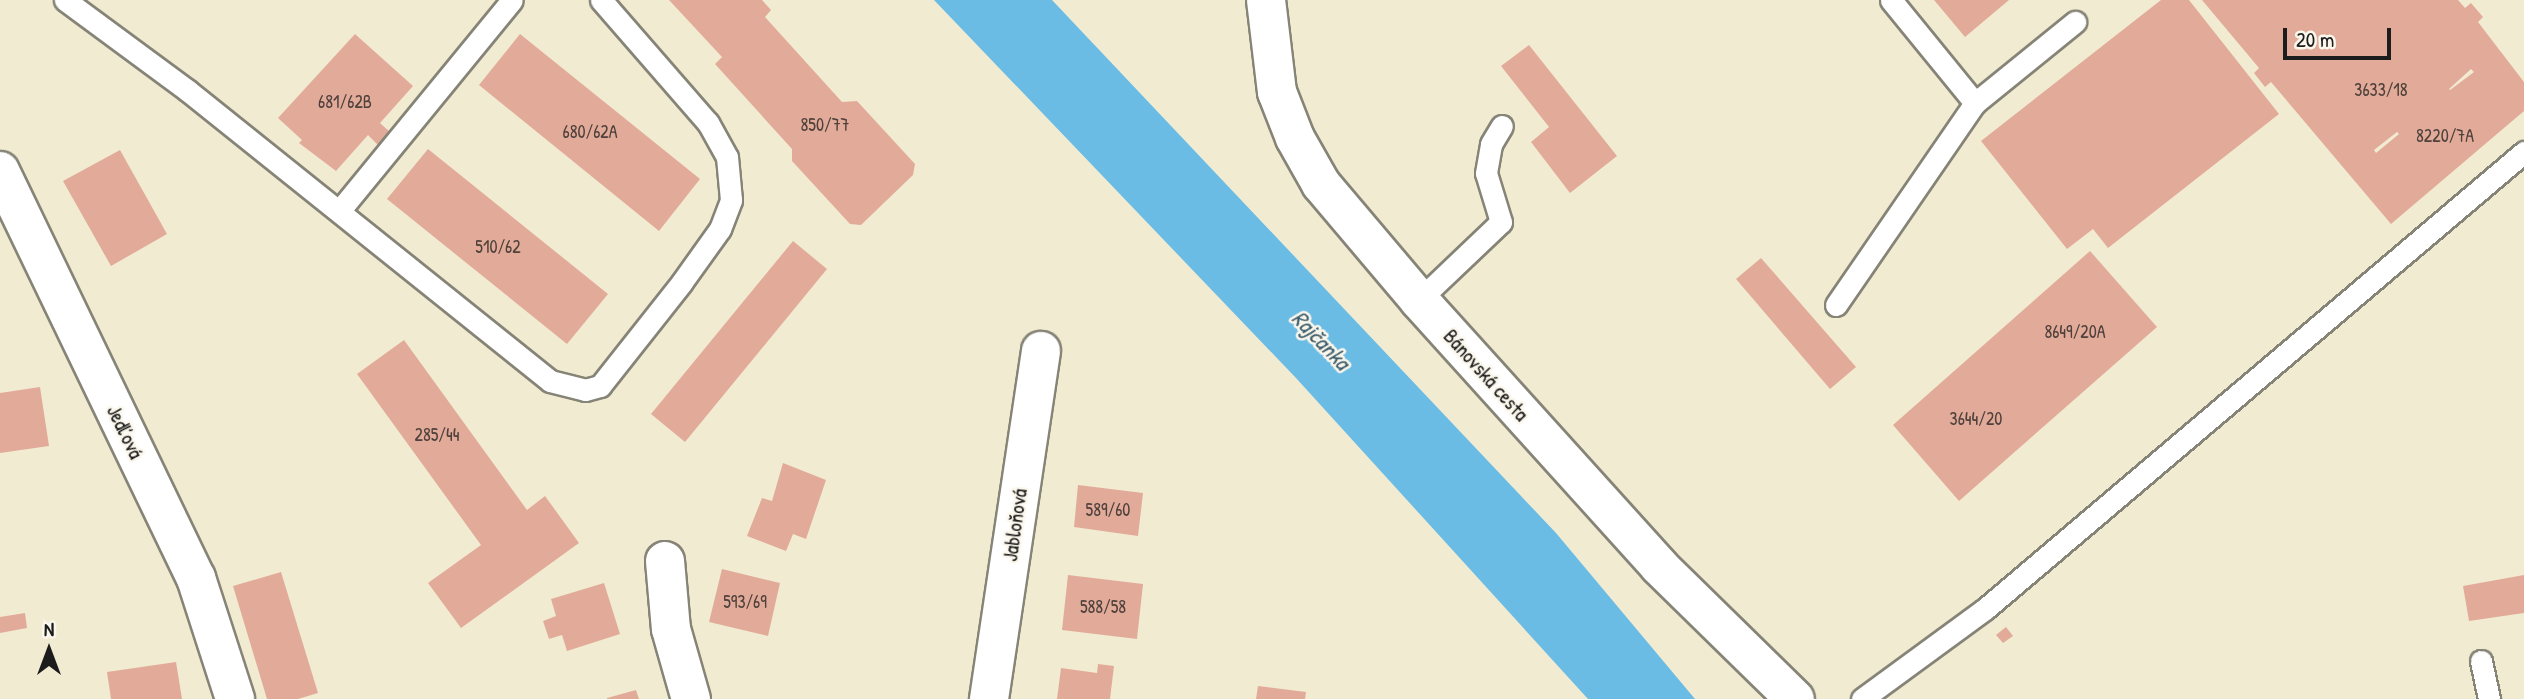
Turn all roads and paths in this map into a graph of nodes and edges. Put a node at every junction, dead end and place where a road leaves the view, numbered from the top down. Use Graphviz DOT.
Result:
graph roads {
  1 [pos="65,0"];
  2 [pos="512,0"];
  3 [pos="601,0"];
  4 [pos="1266,0"];
  5 [pos="1891,0"];
  6 [pos="2075,22"];
  7 [pos="1975,103"];
  8 [pos="1502,126"];
  9 [pos="2524,152"];
  10 [pos="0,171"];
  11 [pos="340,210"];
  12 [pos="1419,300"];
  13 [pos="1836,305"];
  14 [pos="1041,351"];
  15 [pos="665,561"];
  16 [pos="2481,661"];
  17 [pos="235,699"];
  18 [pos="691,699"];
  19 [pos="989,699"];
  20 [pos="1795,699"];
  21 [pos="1862,699"];
  22 [pos="2489,699"];
  1 -- 11 [label="lane"];
  2 -- 11 [label="lane"];
  3 -- 11 [label="lane"];
  4 -- 12 [label="street, Bánovská cesta"];
  5 -- 7 [label="lane"];
  6 -- 7 [label="lane"];
  7 -- 13 [label="lane"];
  8 -- 12 [label="lane"];
  9 -- 21 [label="lane"];
  10 -- 17 [label="street, Jedľová"];
  12 -- 20 [label="street, Bánovská cesta"];
  14 -- 19 [label="street, Jabloňová"];
  15 -- 18 [label="street"];
  16 -- 22 [label="lane"];
}
